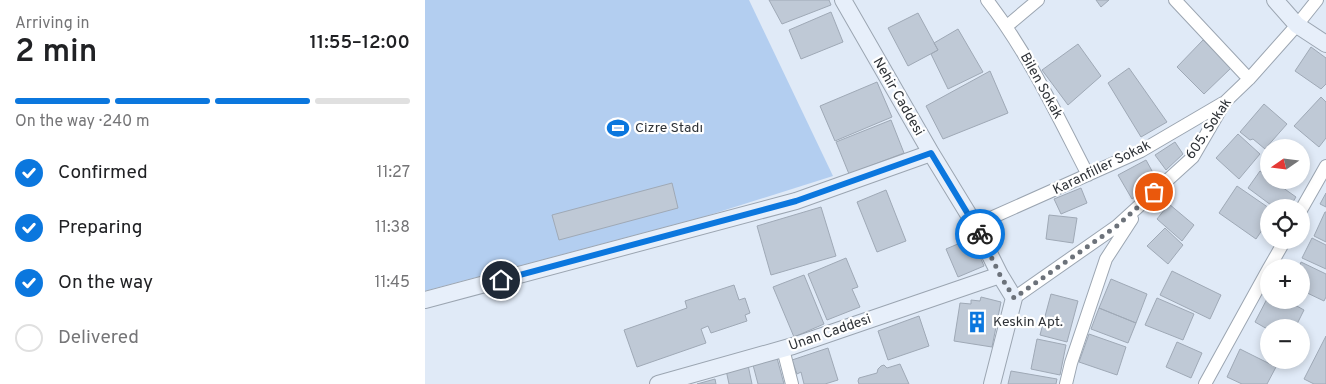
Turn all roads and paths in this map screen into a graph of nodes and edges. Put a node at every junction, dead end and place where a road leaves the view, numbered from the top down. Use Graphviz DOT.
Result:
graph roads {
  1 [pos="843,0"];
  2 [pos="987,0"];
  3 [pos="1038,0"];
  4 [pos="1175,0"];
  5 [pos="1275,0"];
  6 [pos="1317,0"];
  7 [pos="1297,25"];
  8 [pos="1007,26"];
  9 [pos="1326,44"];
  10 [pos="1249,79"];
  11 [pos="1225,102"];
  12 [pos="931,153"];
  13 [pos="1326,166"];
  14 [pos="1089,175"];
  15 [pos="1307,199"];
  16 [pos="1141,204"];
  17 [pos="975,225"];
  18 [pos="1000,275"];
  19 [pos="1260,284"];
  20 [pos="1014,298"];
  21 [pos="425,300"];
  22 [pos="783,349"];
  23 [pos="658,384"];
  24 [pos="792,384"];
  25 [pos="992,384"];
  26 [pos="1066,384"];
  27 [pos="1205,384"];
  1 -- 12 [label="street, Nehir Caddesi"];
  2 -- 8 [label="street, Bilen Sokak"];
  3 -- 8 [label="street"];
  4 -- 10 [label="street"];
  5 -- 7 [label="street"];
  6 -- 7 [label="street, 605. Sokak"];
  7 -- 9 [label="street"];
  7 -- 10 [label="street, 605. Sokak"];
  8 -- 14 [label="street, Bilen Sokak"];
  10 -- 11 [label="street, 605. Sokak"];
  11 -- 14 [label="street, Karanfiller Sokak"];
  11 -- 16 [label="street, 605. Sokak"];
  12 -- 17 [label="street, Nehir Caddesi"];
  12 -- 21 [label="street"];
  13 -- 15 [label="street"];
  14 -- 17 [label="street, Karanfiller Sokak"];
  16 -- 20 [label="street, 605. Sokak"];
  16 -- 26 [label="street"];
  17 -- 18 [label="street, Nehir Caddesi"];
  18 -- 20 [label="street, Nehir Caddesi"];
  18 -- 22 [label="street, Unan Caddesi"];
  19 -- 27 [label="street"];
  20 -- 25 [label="street"];
  22 -- 23 [label="street, Unan Caddesi"];
  22 -- 24 [label="street"];
}
